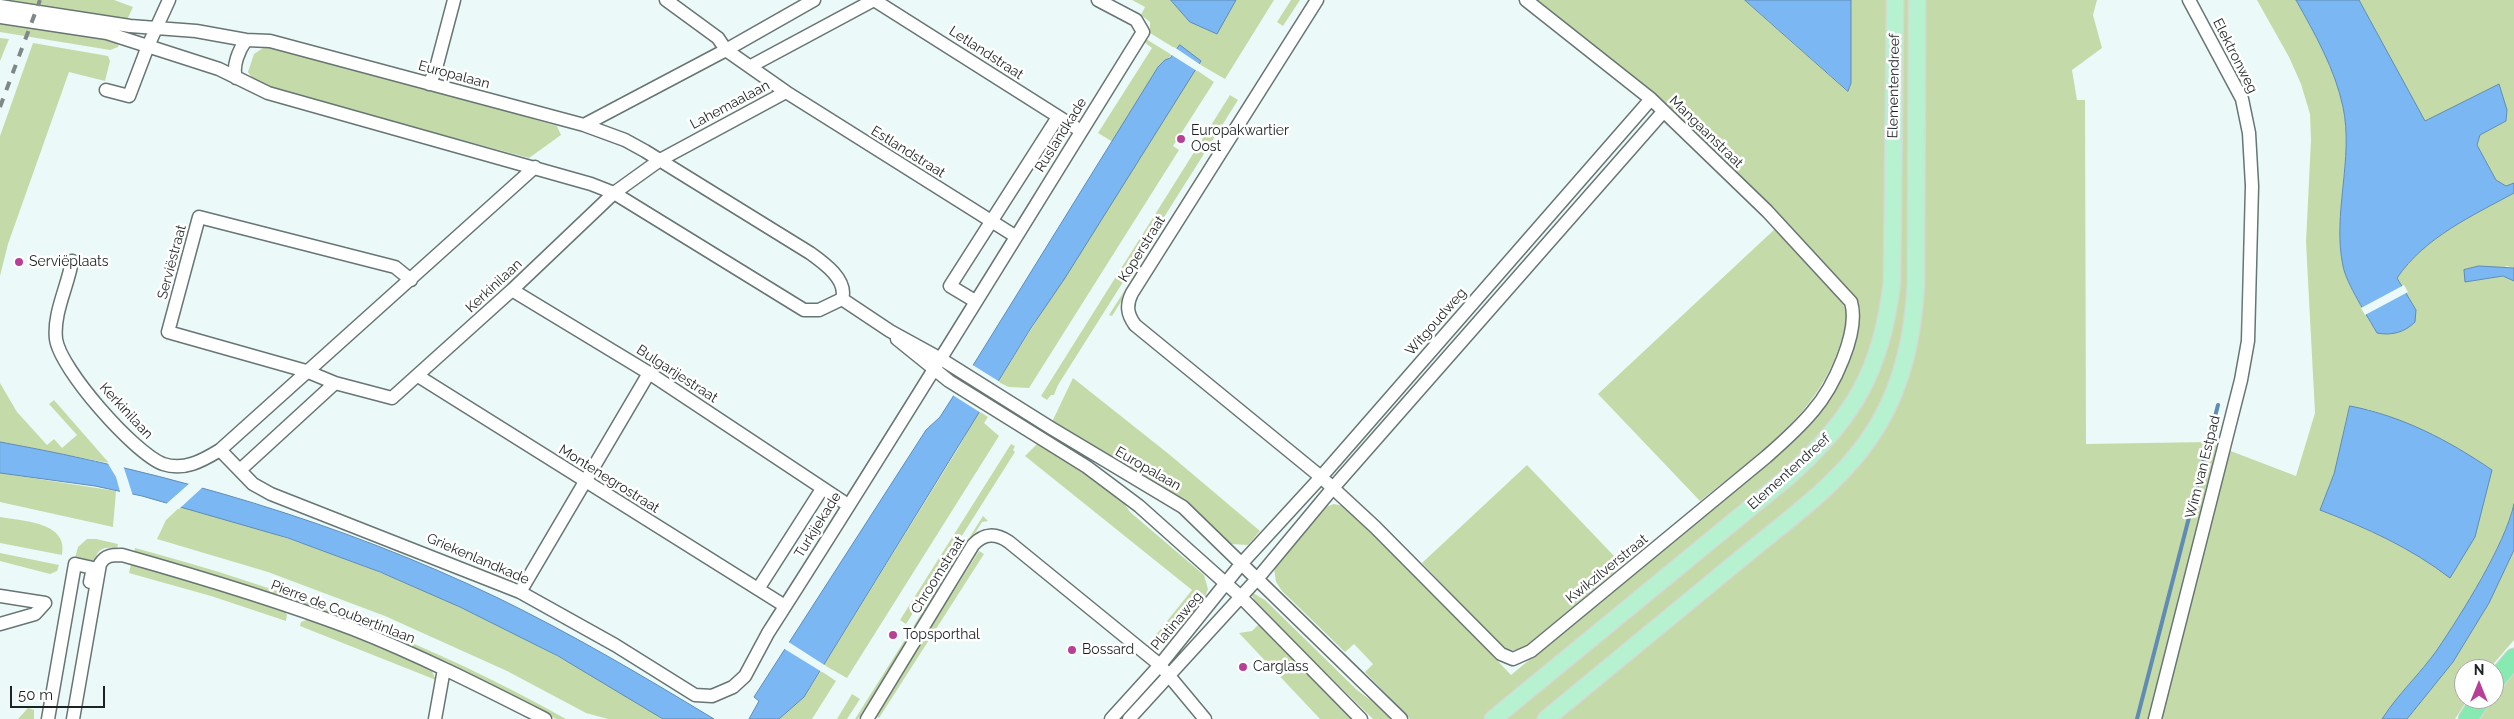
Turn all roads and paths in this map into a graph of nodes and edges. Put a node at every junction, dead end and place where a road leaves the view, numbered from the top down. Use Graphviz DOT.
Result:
graph roads {
  1 [pos="170,0"];
  2 [pos="454,0"];
  3 [pos="666,0"];
  4 [pos="814,0"];
  5 [pos="874,0"];
  6 [pos="1098,0"];
  7 [pos="1317,0"];
  8 [pos="1526,0"];
  9 [pos="1895,0"];
  10 [pos="1917,0"];
  11 [pos="2189,0"];
  12 [pos="0,6"];
  13 [pos="0,17"];
  14 [pos="155,29"];
  15 [pos="246,40"];
  16 [pos="148,46"];
  17 [pos="726,50"];
  18 [pos="752,66"];
  19 [pos="236,78"];
  20 [pos="429,84"];
  21 [pos="106,90"];
  22 [pos="786,92"];
  23 [pos="1651,99"];
  24 [pos="1663,112"];
  25 [pos="1058,117"];
  26 [pos="584,125"];
  27 [pos="1081,131"];
  28 [pos="660,160"];
  29 [pos="535,167"];
  30 [pos="614,193"];
  31 [pos="2250,218"];
  32 [pos="992,222"];
  33 [pos="1015,236"];
  34 [pos="72,261"];
  35 [pos="410,280"];
  36 [pos="512,290"];
  37 [pos="842,300"];
  38 [pos="974,301"];
  39 [pos="1851,302"];
  40 [pos="938,364"];
  41 [pos="306,371"];
  42 [pos="649,373"];
  43 [pos="418,376"];
  44 [pos="335,383"];
  45 [pos="220,450"];
  46 [pos="240,470"];
  47 [pos="1321,477"];
  48 [pos="585,482"];
  49 [pos="822,489"];
  50 [pos="1332,489"];
  51 [pos="848,505"];
  52 [pos="1242,563"];
  53 [pos="1258,578"];
  54 [pos="1227,585"];
  55 [pos="758,589"];
  56 [pos="520,592"];
  57 [pos="0,596"];
  58 [pos="1241,597"];
  59 [pos="785,606"];
  60 [pos="0,624"];
  61 [pos="2514,658"];
  62 [pos="444,668"];
  63 [pos="1164,669"];
  64 [pos="2504,670"];
  65 [pos="724,692"];
  66 [pos="48,719"];
  67 [pos="67,719"];
  68 [pos="73,719"];
  69 [pos="436,719"];
  70 [pos="545,719"];
  71 [pos="867,719"];
  72 [pos="1111,719"];
  73 [pos="1129,719"];
  74 [pos="1205,719"];
  75 [pos="1361,719"];
  76 [pos="1401,719"];
  77 [pos="1493,719"];
  78 [pos="1546,719"];
  79 [pos="2155,719"];
  1 -- 14 [label="street"];
  2 -- 20 [label="street"];
  3 -- 17 [label="street"];
  4 -- 17 [label="street"];
  5 -- 18 [label="street, Lahemaalaan"];
  5 -- 25 [label="street, Letlandstraat"];
  6 -- 27 [label="street, Ruslandkade"];
  7 -- 47 [label="street, Koperstraat"];
  8 -- 23 [label="street, Mangaanstraat"];
  9 -- 77 [label="main road, Elementendreef"];
  10 -- 78 [label="main road, Elementendreef"];
  11 -- 31 [label="street, Elektronweg"];
  12 -- 14 [label="street, Europalaan"];
  13 -- 16 [label="street"];
  14 -- 15 [label="street, Europalaan"];
  14 -- 16 [label="street"];
  15 -- 19 [label="street"];
  15 -- 20 [label="street, Europalaan"];
  16 -- 19 [label="street"];
  16 -- 21 [label="street"];
  17 -- 18 [label="street"];
  17 -- 26 [label="street"];
  18 -- 22 [label="street, Lahemaalaan"];
  19 -- 29 [label="street"];
  20 -- 26 [label="street, Europalaan"];
  22 -- 28 [label="street, Lahemaalaan"];
  22 -- 32 [label="street, Estlandstraat"];
  23 -- 24 [label="street, Mangaanstraat"];
  23 -- 47 [label="street, Witgoudweg"];
  24 -- 39 [label="street, Mangaanstraat"];
  24 -- 50 [label="street"];
  25 -- 27 [label="street, Letlandstraat"];
  25 -- 32 [label="street, Ruslandkade"];
  26 -- 28 [label="street, Europalaan"];
  27 -- 33 [label="street, Ruslandkade"];
  28 -- 30 [label="street, Lahemaalaan"];
  28 -- 37 [label="street, Europalaan"];
  29 -- 30 [label="street"];
  29 -- 35 [label="street, Kerkinilaan"];
  30 -- 36 [label="street, Kerkinilaan"];
  30 -- 37 [label="street"];
  31 -- 79 [label="street, Wim van Estpad"];
  32 -- 33 [label="street, Estlandstraat"];
  32 -- 38 [label="street, Ruslandkade"];
  33 -- 38 [label="street, Ruslandkade"];
  34 -- 45 [label="street, Kerkinilaan"];
  35 -- 41 [label="street, Kerkinilaan"];
  35 -- 41 [label="street, Serviëstraat"];
  36 -- 42 [label="street, Bulgarijestraat"];
  36 -- 43 [label="street, Kerkinilaan"];
  37 -- 40 [label="street, Europalaan"];
  38 -- 40 [label="street, Ruslandkade"];
  39 -- 50 [label="street, Kwikzilverstraat"];
  40 -- 51 [label="street, Turkijekade"];
  40 -- 52 [label="street, Europalaan"];
  40 -- 54 [label="street, Europalaan"];
  41 -- 44 [label="street, Kerkinilaan"];
  41 -- 45 [label="street, Kerkinilaan"];
  42 -- 48 [label="street"];
  42 -- 49 [label="street, Bulgarijestraat"];
  43 -- 44 [label="street, Kerkinilaan"];
  43 -- 48 [label="street, Montenegrostraat"];
  44 -- 46 [label="street"];
  45 -- 46 [label="street, Griekenlandkade"];
  46 -- 56 [label="street, Griekenlandkade"];
  47 -- 50 [label="street, Koperstraat"];
  47 -- 52 [label="street, Witgoudweg"];
  48 -- 55 [label="street, Montenegrostraat"];
  48 -- 56 [label="street"];
  49 -- 51 [label="street, Bulgarijestraat"];
  49 -- 55 [label="street"];
  50 -- 53 [label="street"];
  51 -- 59 [label="street, Turkijekade"];
  52 -- 53 [label="street, Europalaan"];
  52 -- 54 [label="street, Platinaweg"];
  53 -- 58 [label="street, Platinaweg"];
  53 -- 76 [label="street, Europalaan"];
  54 -- 58 [label="street, Europalaan"];
  54 -- 63 [label="street, Platinaweg"];
  55 -- 59 [label="street, Montenegrostraat"];
  56 -- 65 [label="street, Griekenlandkade"];
  57 -- 60 [label="street"];
  58 -- 63 [label="street, Platinaweg"];
  58 -- 75 [label="street, Europalaan"];
  59 -- 65 [label="street, Turkijekade"];
  61 -- 64 [label="highway"];
  62 -- 68 [label="street, Pierre de Coubertinlaan"];
  62 -- 69 [label="street"];
  62 -- 70 [label="street, Pierre de Coubertinlaan"];
  63 -- 71 [label="street, Chroomstraat"];
  63 -- 72 [label="street, Platinaweg"];
  63 -- 73 [label="street, Platinaweg"];
  63 -- 74 [label="street"];
  66 -- 67 [label="street"];
}
